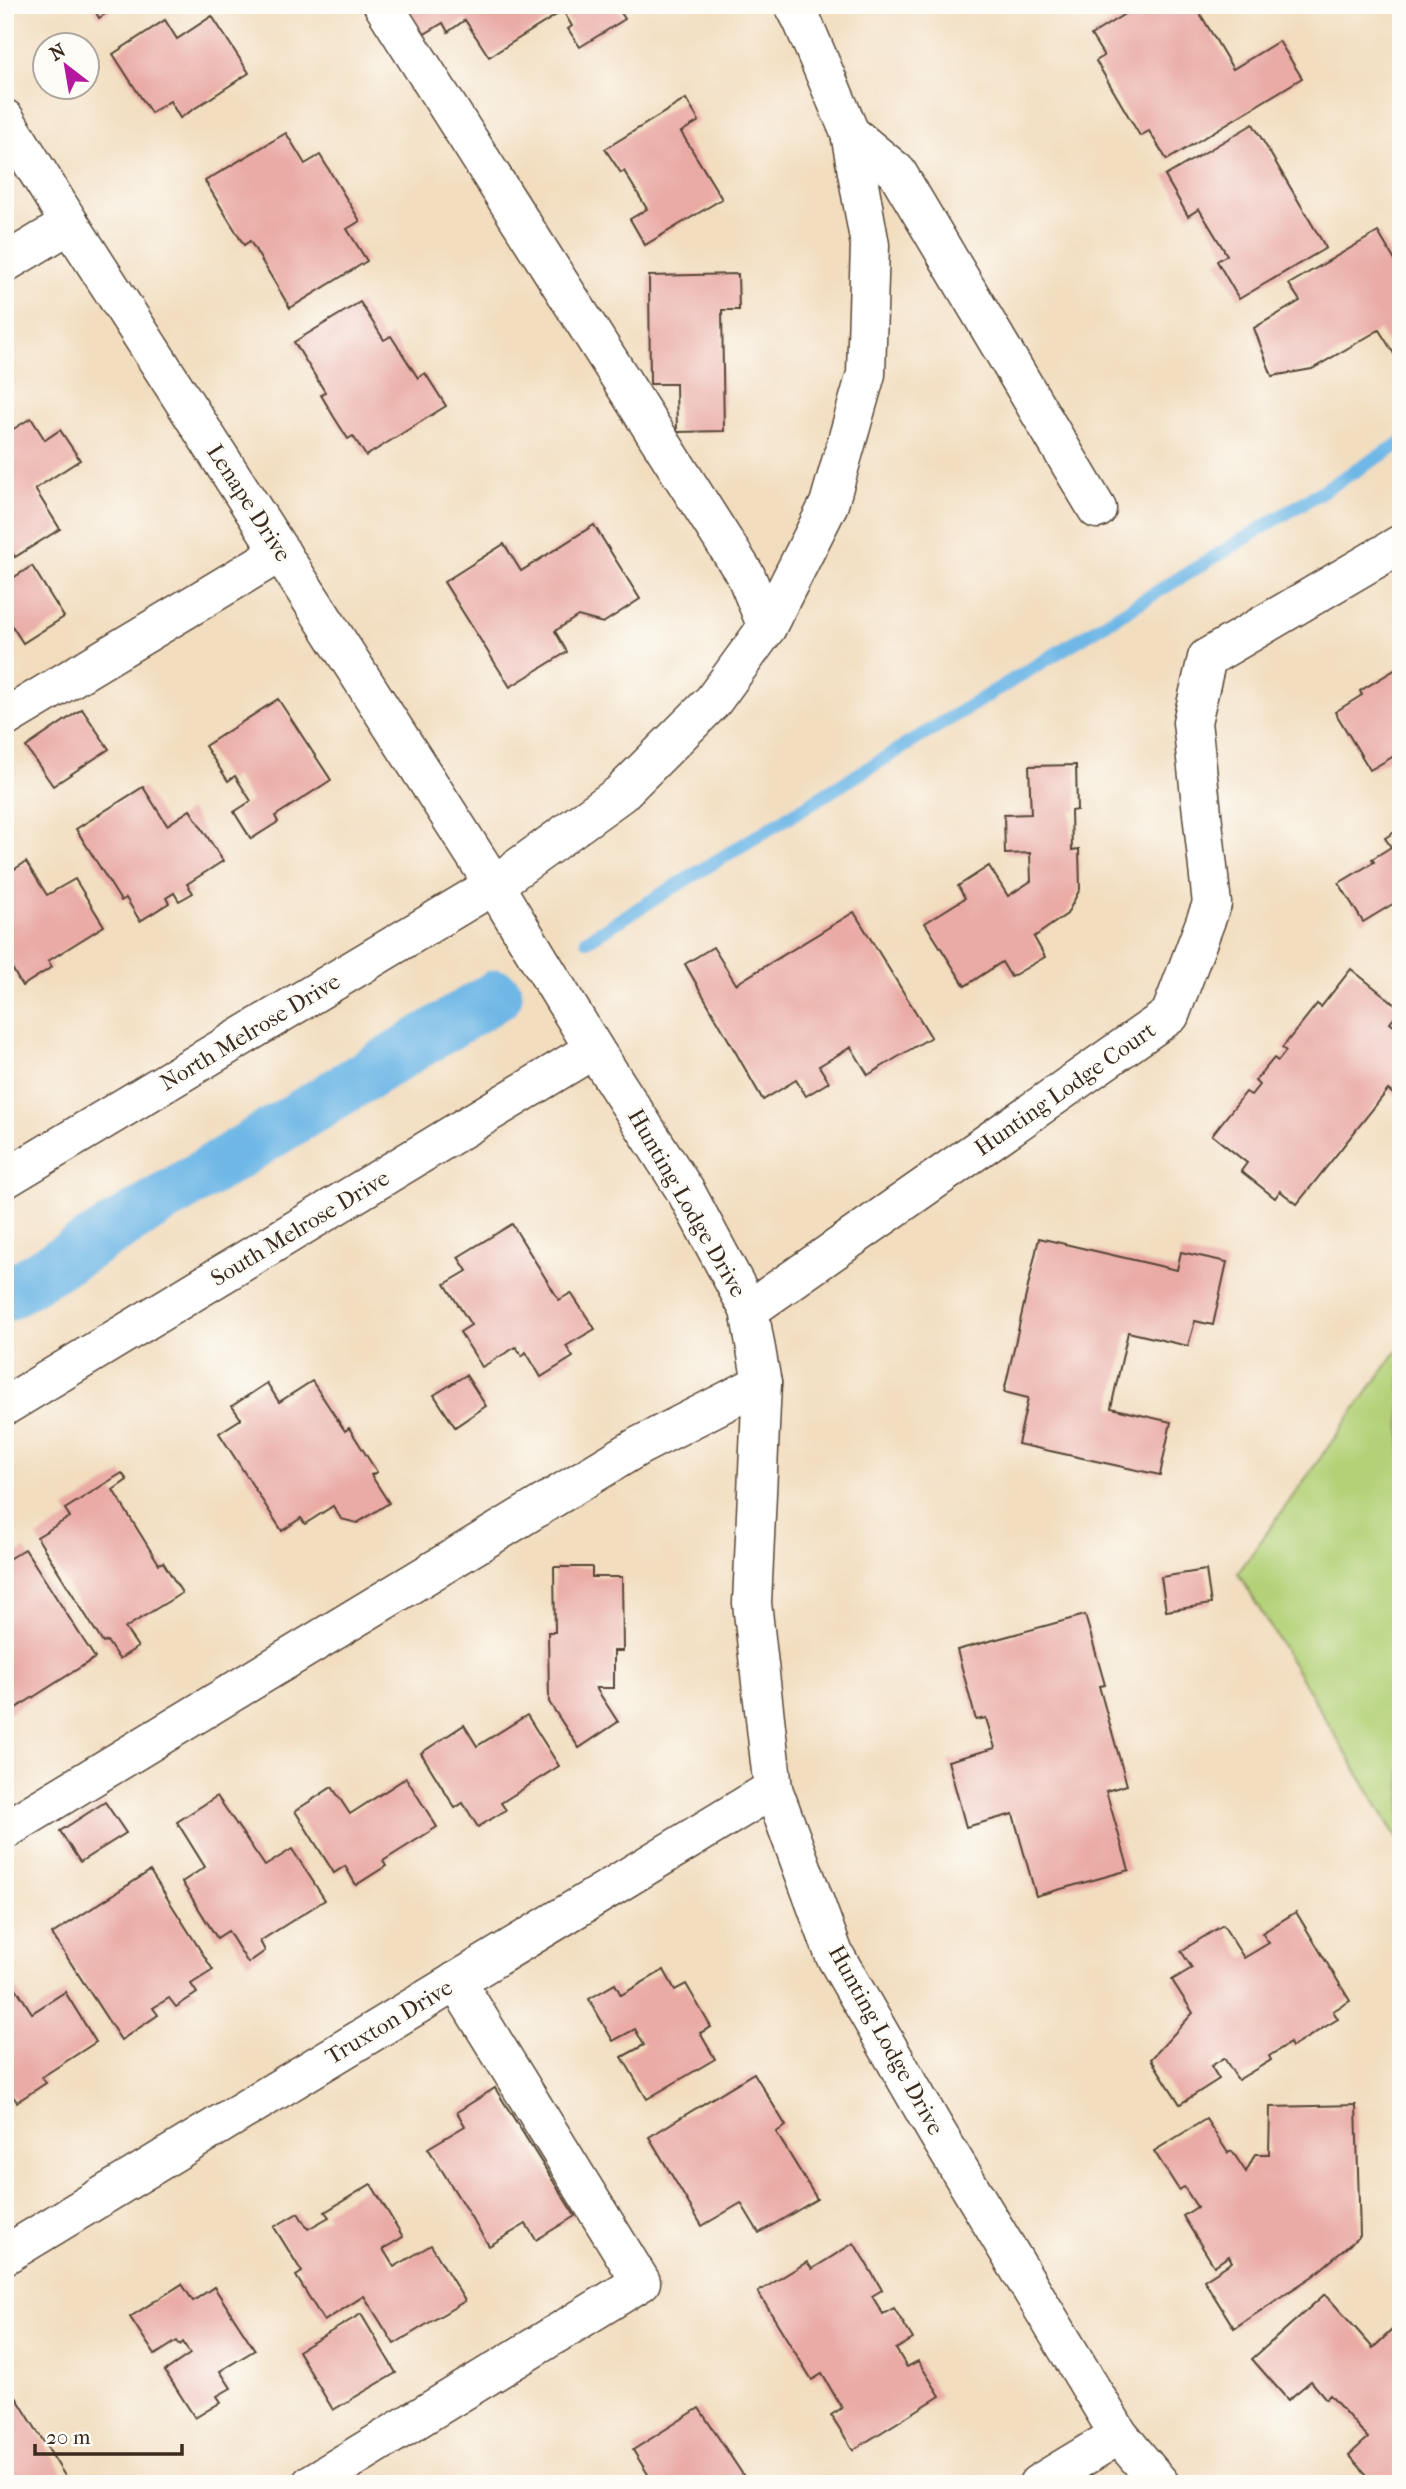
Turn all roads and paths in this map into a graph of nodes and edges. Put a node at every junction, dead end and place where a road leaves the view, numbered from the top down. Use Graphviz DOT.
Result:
graph roads {
  1 [pos="383,5"];
  2 [pos="794,5"];
  3 [pos="5,119"];
  4 [pos="850,133"];
  5 [pos="70,224"];
  6 [pos="5,263"];
  7 [pos="1097,509"];
  8 [pos="1401,544"];
  9 [pos="281,552"];
  10 [pos="767,628"];
  11 [pos="5,718"];
  12 [pos="495,885"];
  13 [pos="594,1049"];
  14 [pos="5,1178"];
  15 [pos="749,1310"];
  16 [pos="762,1383"];
  17 [pos="5,1406"];
  18 [pos="773,1789"];
  19 [pos="5,1830"];
  20 [pos="456,1982"];
  21 [pos="5,2255"];
  22 [pos="1119,2435"];
  23 [pos="311,2484"];
  24 [pos="1038,2484"];
  25 [pos="1160,2484"];
  1 -- 10 [label="street"];
  2 -- 4 [label="street"];
  3 -- 5 [label="street, Lenape Drive"];
  4 -- 7 [label="street"];
  4 -- 10 [label="street"];
  5 -- 6 [label="street"];
  5 -- 9 [label="street, Lenape Drive"];
  8 -- 15 [label="street, Hunting Lodge Court"];
  9 -- 11 [label="street"];
  9 -- 12 [label="street, Lenape Drive"];
  10 -- 12 [label="street"];
  12 -- 13 [label="street, Hunting Lodge Drive"];
  12 -- 14 [label="street, North Melrose Drive"];
  13 -- 15 [label="street, Hunting Lodge Drive"];
  13 -- 17 [label="street, South Melrose Drive"];
  15 -- 16 [label="street, Hunting Lodge Drive"];
  16 -- 18 [label="street, Hunting Lodge Drive"];
  16 -- 19 [label="street"];
  18 -- 20 [label="street, Truxton Drive"];
  18 -- 22 [label="street, Hunting Lodge Drive"];
  20 -- 21 [label="street, Truxton Drive"];
  20 -- 23 [label="street"];
  22 -- 24 [label="street"];
  22 -- 25 [label="street, Hunting Lodge Drive"];
}
